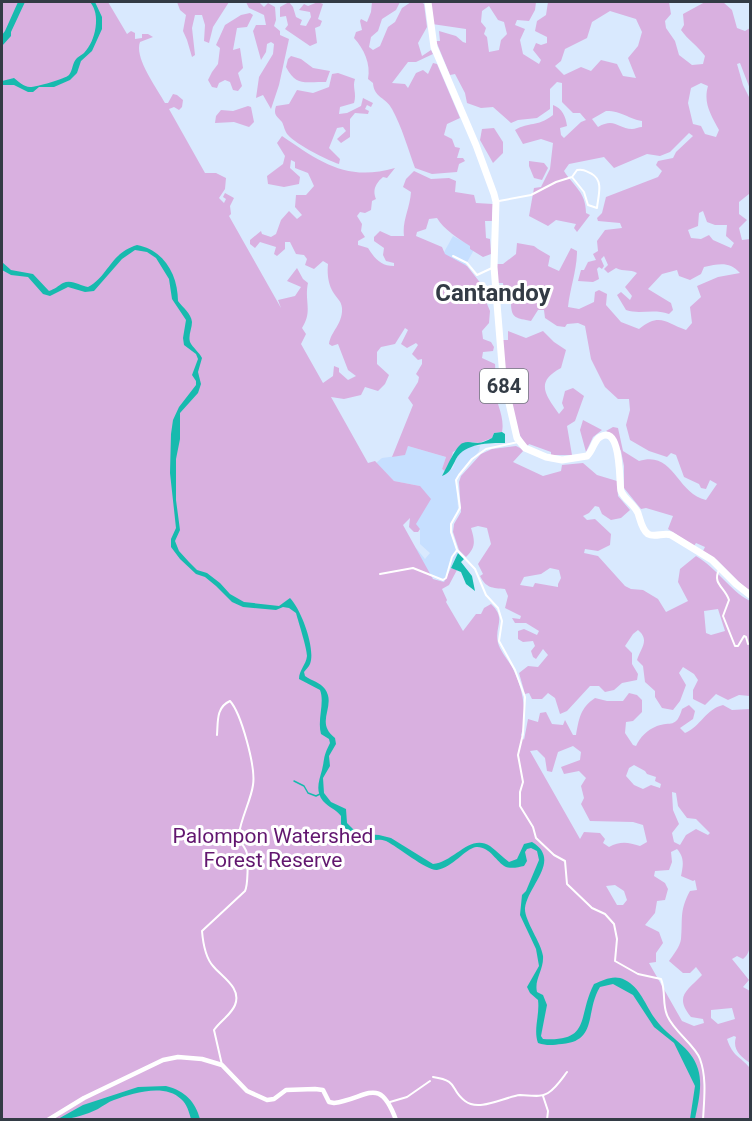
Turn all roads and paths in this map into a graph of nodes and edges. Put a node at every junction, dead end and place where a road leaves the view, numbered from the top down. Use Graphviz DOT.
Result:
graph roads {
  1 [pos="428,2"];
  2 [pos="572,177"];
  3 [pos="496,202"];
  4 [pos="453,256"];
  5 [pos="494,267"];
  6 [pos="519,442"];
  7 [pos="457,550"];
  8 [pos="721,567"];
  9 [pos="380,574"];
  10 [pos="750,595"];
  11 [pos="748,644"];
  12 [pos="217,735"];
  13 [pos="222,1065"];
  14 [pos="567,1072"];
  15 [pos="433,1077"];
  16 [pos="430,1081"];
  17 [pos="543,1095"];
  18 [pos="390,1102"];
  19 [pos="48,1119"];
  20 [pos="396,1119"];
  21 [pos="547,1119"];
  22 [pos="703,1119"];
  1 -- 3 [label="highway, 684"];
  2 -- 2 [label="street"];
  2 -- 3 [label="street"];
  3 -- 5 [label="highway, 684"];
  4 -- 5 [label="street"];
  5 -- 6 [label="highway, 684"];
  6 -- 7 [label="street"];
  6 -- 8 [label="highway"];
  7 -- 9 [label="street"];
  7 -- 22 [label="street"];
  8 -- 10 [label="highway"];
  8 -- 11 [label="street"];
  12 -- 13 [label="street"];
  13 -- 18 [label="main road"];
  13 -- 19 [label="main road"];
  14 -- 17 [label="street"];
  15 -- 17 [label="street"];
  16 -- 18 [label="street"];
  17 -- 21 [label="street"];
  18 -- 20 [label="main road"];
}
